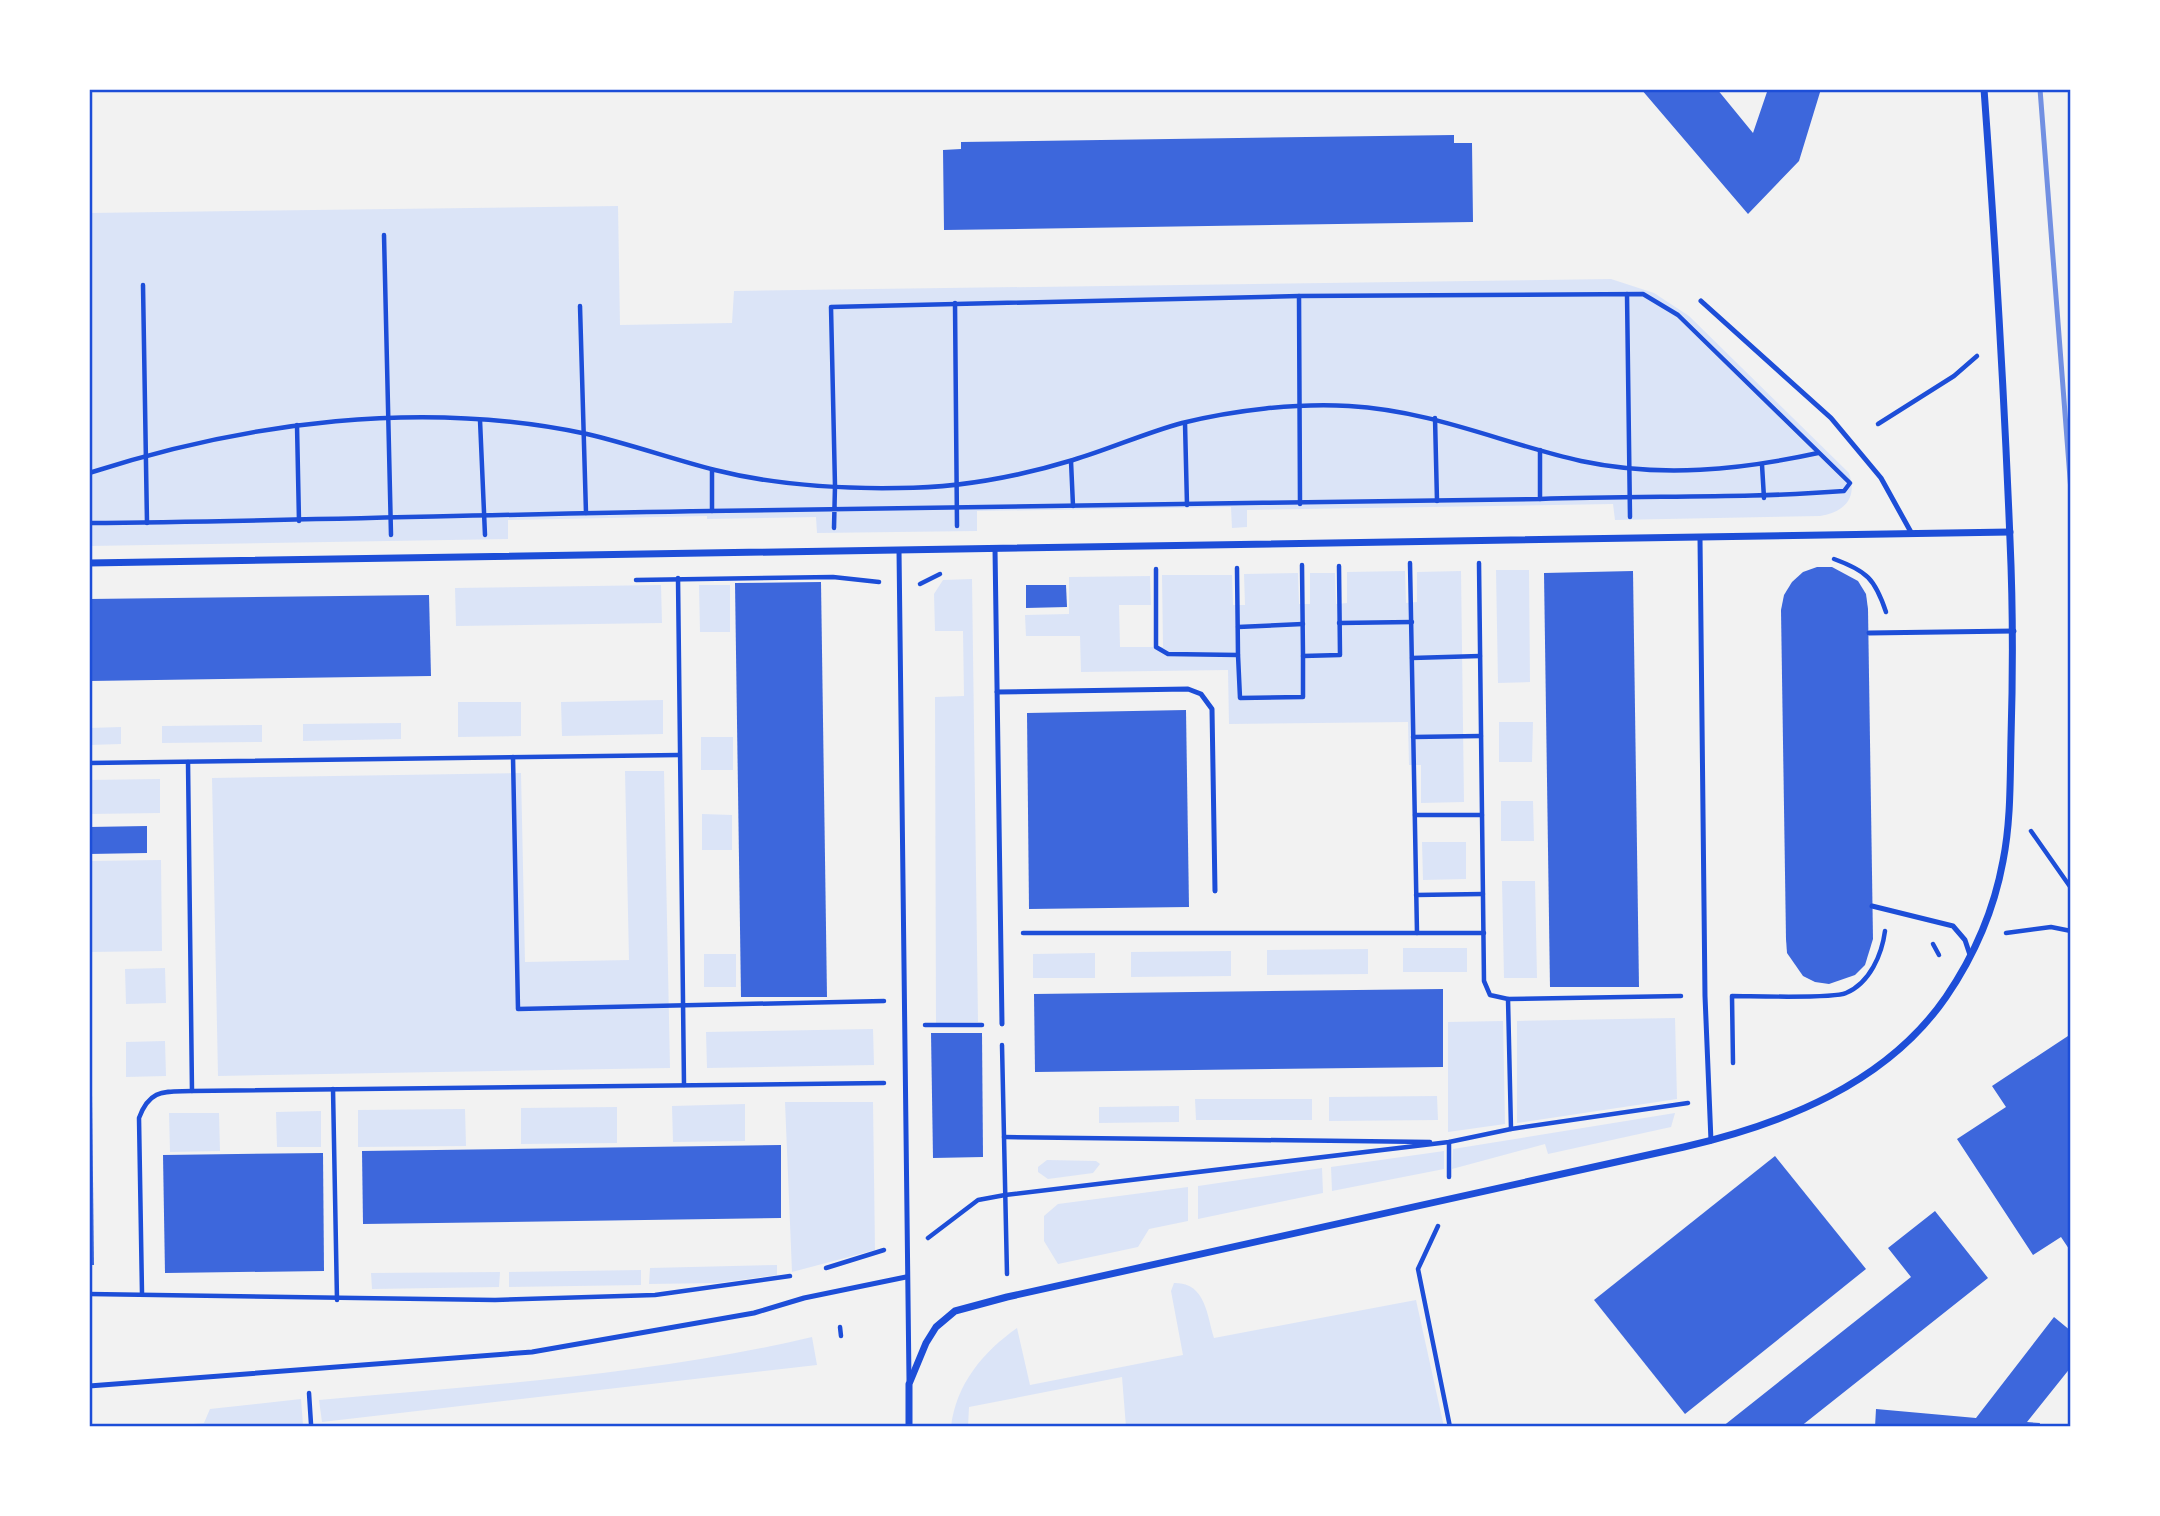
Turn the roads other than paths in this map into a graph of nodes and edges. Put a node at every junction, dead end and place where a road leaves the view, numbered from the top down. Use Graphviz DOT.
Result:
graph roads {
  1 [pos="1984,89"];
  2 [pos="1700,301"];
  3 [pos="2010,532"];
  4 [pos="1912,534"];
  5 [pos="1700,538"];
  6 [pos="995,549"];
  7 [pos="899,551"];
  8 [pos="89,563"];
  9 [pos="2014,631"];
  10 [pos="1869,633"];
  11 [pos="997,692"];
  12 [pos="1215,891"];
  13 [pos="1872,906"];
  14 [pos="1970,955"];
  15 [pos="1002,1024"];
  16 [pos="1711,1141"];
  17 [pos="906,1277"];
  18 [pos="909,1384"];
  19 [pos="89,1386"];
  20 [pos="909,1427"];
  1 -- 3 [label="street"];
  2 -- 4 [label="lane"];
  3 -- 4 [label="street"];
  3 -- 9 [label="street"];
  4 -- 5 [label="street"];
  5 -- 6 [label="street"];
  5 -- 16 [label="lane"];
  6 -- 7 [label="street"];
  6 -- 11 [label="lane"];
  7 -- 8 [label="street"];
  7 -- 17 [label="lane"];
  9 -- 10 [label="lane"];
  9 -- 14 [label="street"];
  11 -- 12 [label="lane"];
  11 -- 15 [label="lane"];
  13 -- 14 [label="lane"];
  14 -- 16 [label="street"];
  16 -- 18 [label="street"];
  17 -- 18 [label="lane"];
  17 -- 19 [label="lane"];
  18 -- 20 [label="street"];
}
